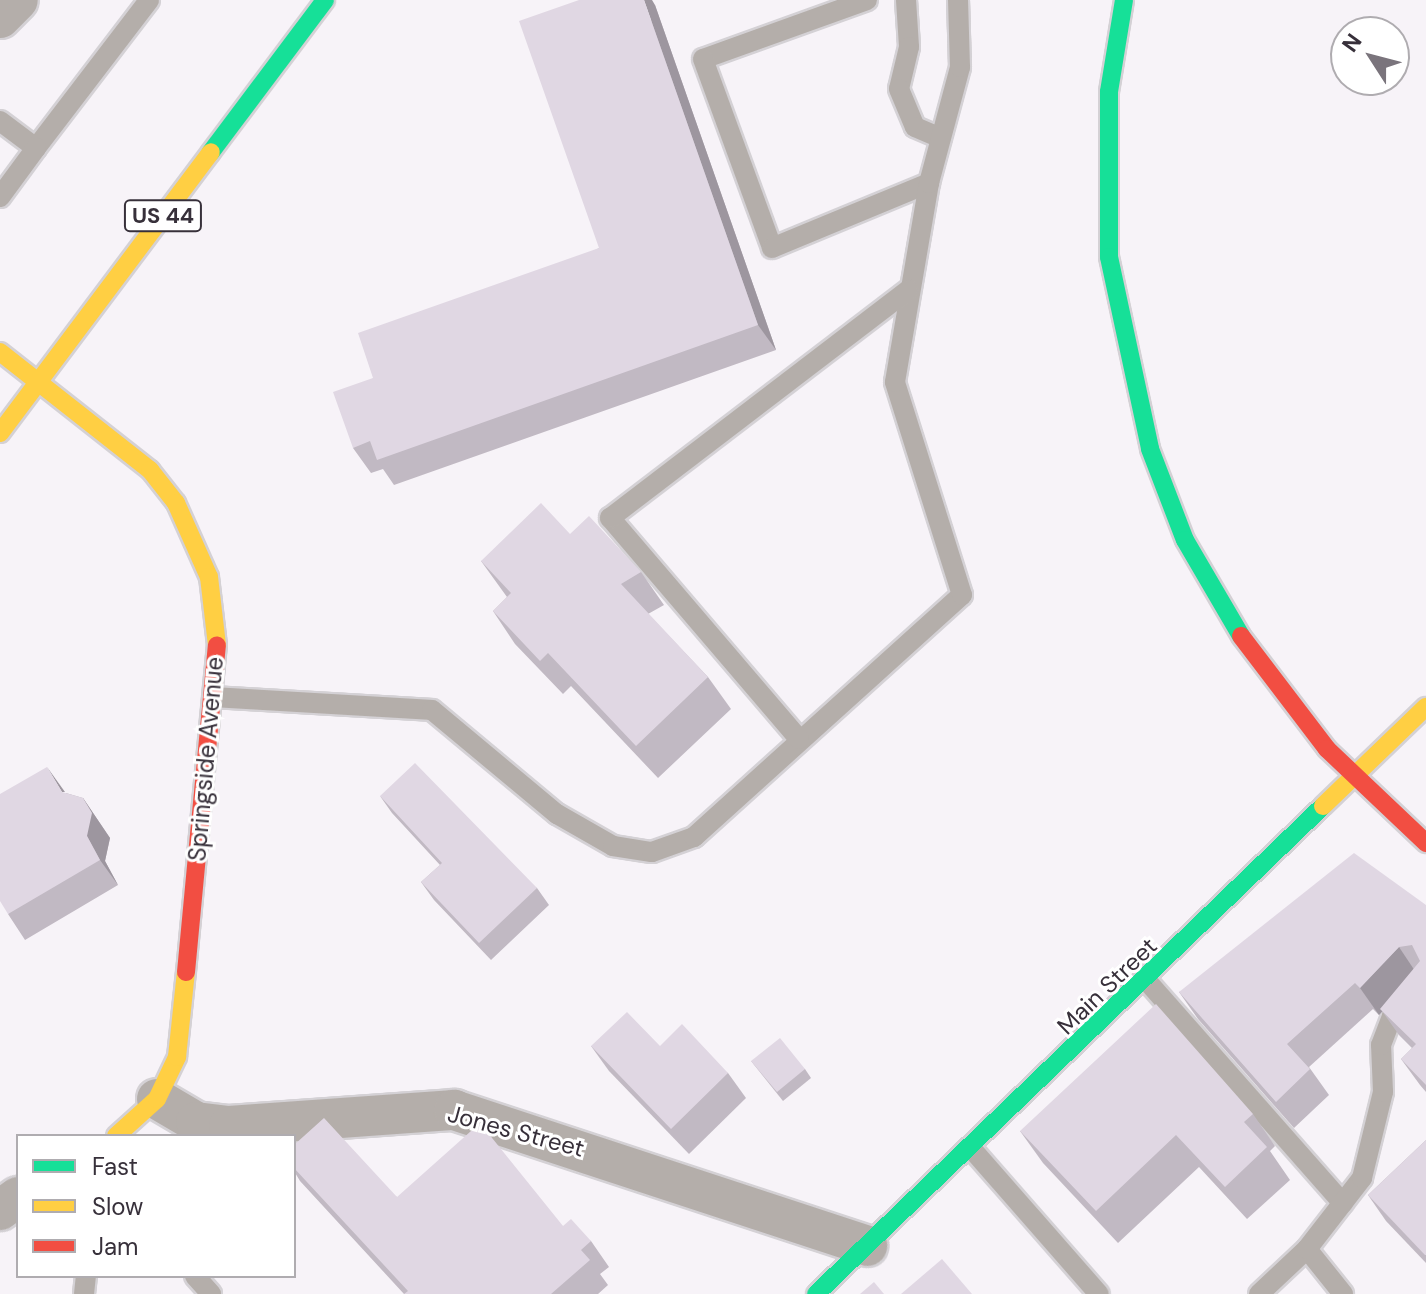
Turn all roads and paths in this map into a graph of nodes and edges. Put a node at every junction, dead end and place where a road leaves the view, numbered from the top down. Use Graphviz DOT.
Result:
graph roads {
  1 [pos="18,0"];
  2 [pos="149,0"];
  3 [pos="325,0"];
  4 [pos="867,0"];
  5 [pos="906,0"];
  6 [pos="958,0"];
  7 [pos="1124,0"];
  8 [pos="0,18"];
  9 [pos="0,121"];
  10 [pos="941,138"];
  11 [pos="36,148"];
  12 [pos="929,183"];
  13 [pos="0,197"];
  14 [pos="908,290"];
  15 [pos="0,352"];
  16 [pos="39,381"];
  17 [pos="0,433"];
  18 [pos="214,697"];
  19 [pos="1426,707"];
  20 [pos="799,739"];
  21 [pos="1355,778"];
  22 [pos="1426,843"];
  23 [pos="1147,981"];
  24 [pos="1426,983"];
  25 [pos="157,1099"];
  26 [pos="118,1134"];
  27 [pos="971,1148"];
  28 [pos="1343,1203"];
  29 [pos="867,1246"];
  30 [pos="1307,1249"];
  31 [pos="197,1278"];
  32 [pos="211,1294"];
  33 [pos="816,1294"];
  34 [pos="1099,1294"];
  35 [pos="1259,1294"];
  36 [pos="1343,1294"];
  1 -- 8 [label="street"];
  2 -- 11 [label="lane"];
  3 -- 16 [label="main road, US 44"];
  4 -- 12 [label="lane"];
  5 -- 10 [label="lane"];
  6 -- 10 [label="lane"];
  7 -- 21 [label="main road"];
  9 -- 11 [label="lane"];
  10 -- 12 [label="lane"];
  11 -- 13 [label="lane"];
  12 -- 14 [label="lane"];
  14 -- 20 [label="lane"];
  14 -- 20 [label="lane"];
  15 -- 16 [label="main road, Springside Avenue"];
  16 -- 17 [label="main road, US 44"];
  16 -- 18 [label="main road, Springside Avenue"];
  18 -- 20 [label="lane"];
  18 -- 25 [label="main road, Springside Avenue"];
  19 -- 21 [label="main road, Main Street"];
  21 -- 22 [label="main road"];
  21 -- 23 [label="main road, Main Street"];
  23 -- 27 [label="main road, Main Street"];
  23 -- 28 [label="lane"];
  24 -- 28 [label="lane"];
  25 -- 26 [label="main road, Springside Avenue"];
  25 -- 29 [label="street, Jones Street"];
  27 -- 29 [label="main road, Main Street"];
  27 -- 34 [label="lane"];
  28 -- 30 [label="lane"];
  29 -- 33 [label="main road, Main Street"];
  30 -- 35 [label="lane"];
  30 -- 36 [label="lane"];
  31 -- 32 [label="lane"];
}
